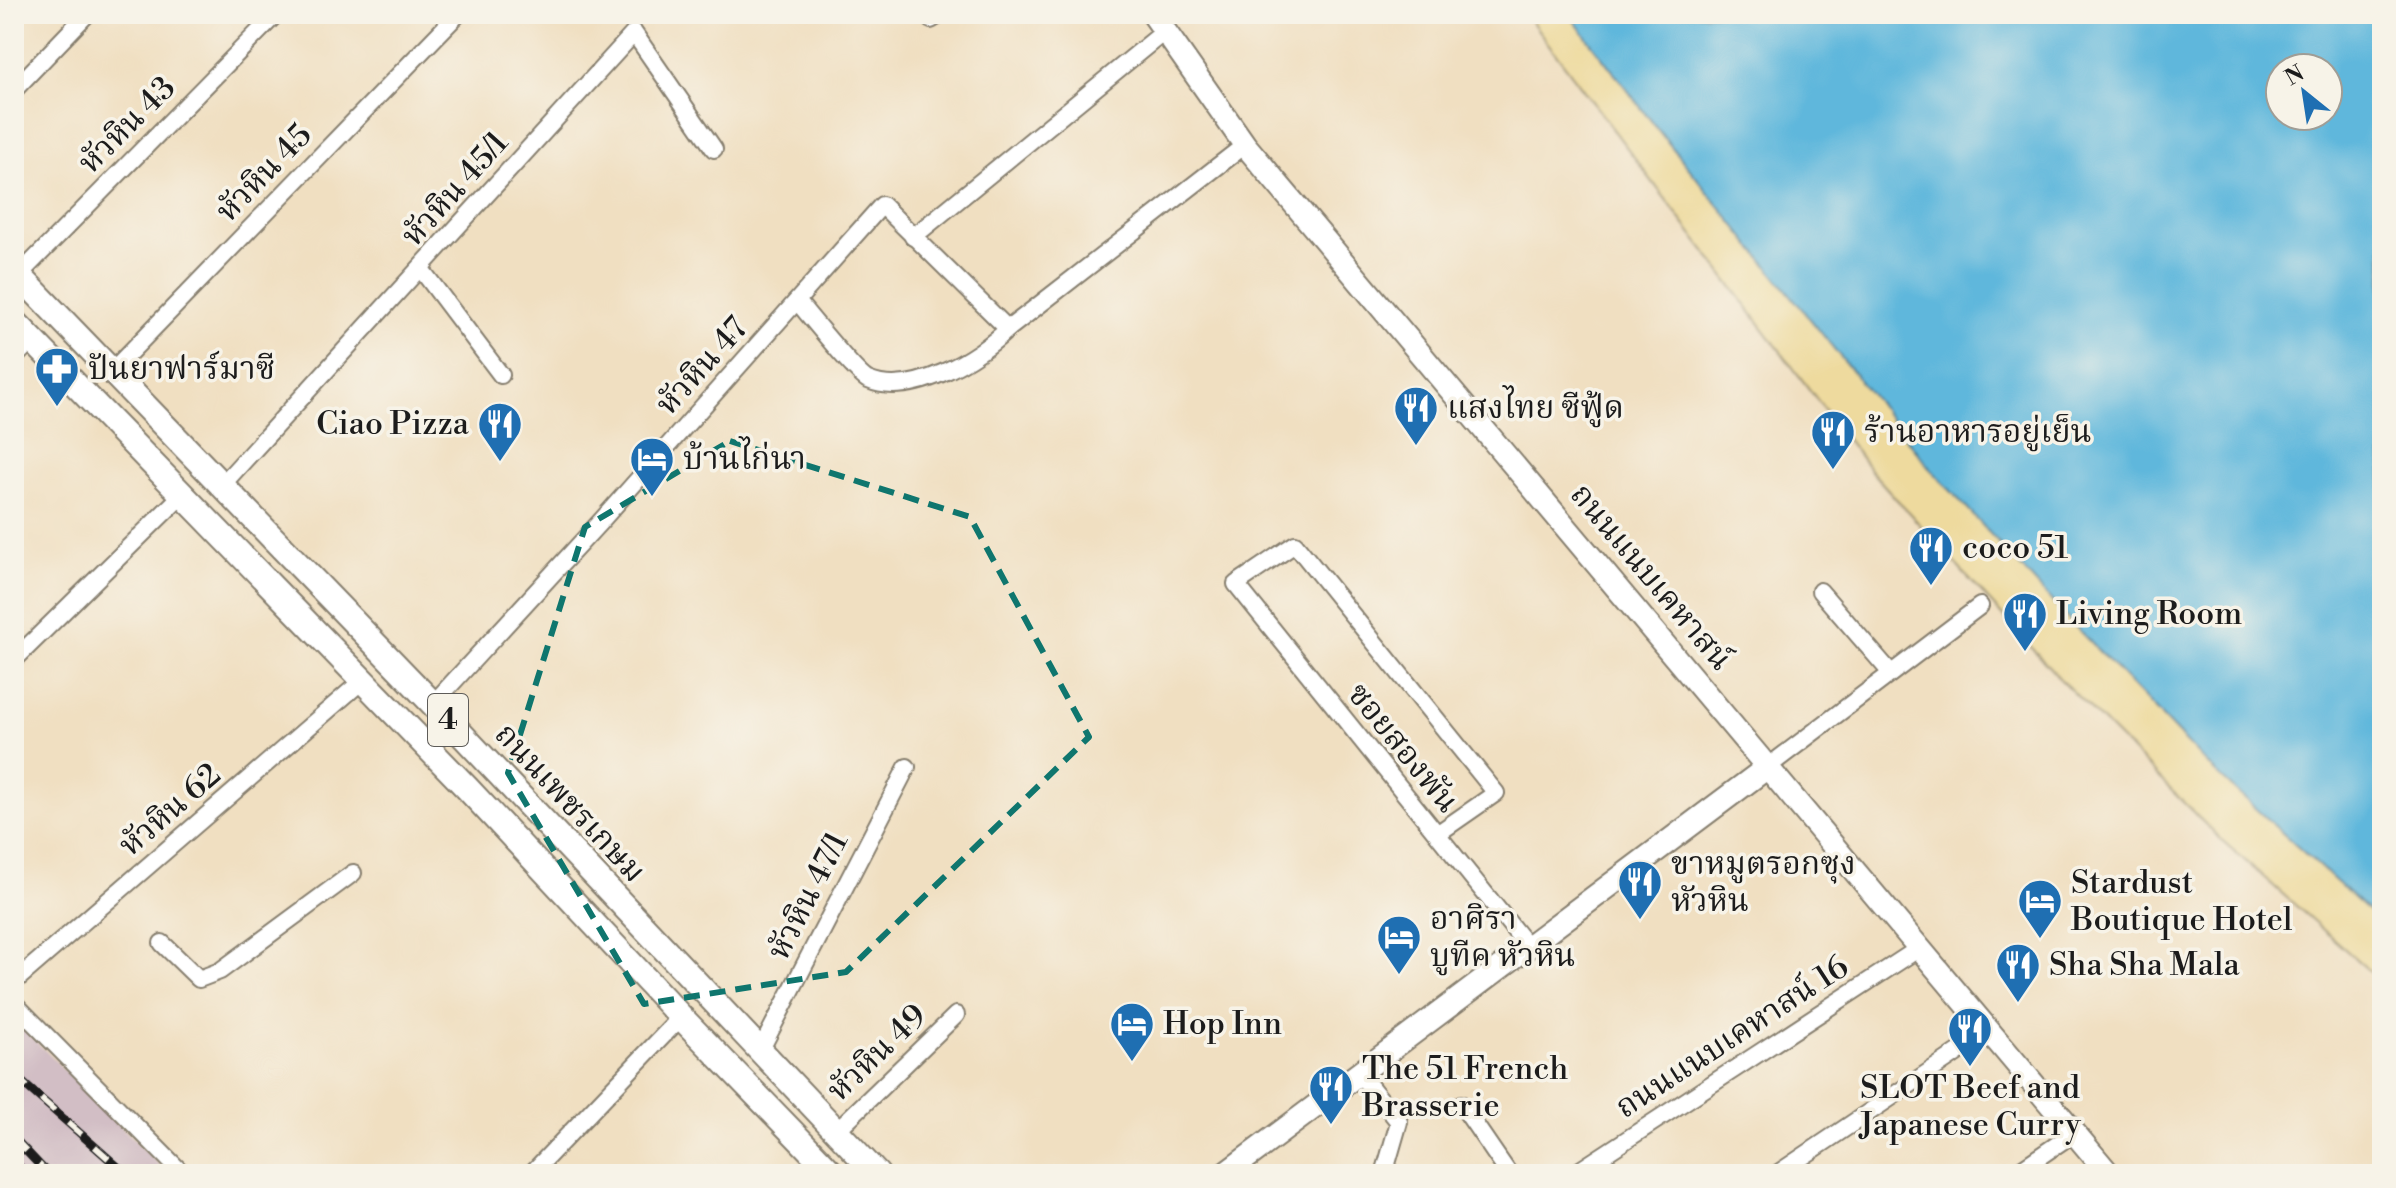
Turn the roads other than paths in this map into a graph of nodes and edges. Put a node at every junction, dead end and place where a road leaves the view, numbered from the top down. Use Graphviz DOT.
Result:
graph roads {
  1 [pos="87,14"];
  2 [pos="276,14"];
  3 [pos="458,14"];
  4 [pos="1159,23"];
  5 [pos="14,90"];
  6 [pos="1245,145"];
  7 [pos="714,149"];
  8 [pos="913,237"];
  9 [pos="421,269"];
  10 [pos="16,273"];
  11 [pos="797,301"];
  12 [pos="56,314"];
  13 [pos="14,321"];
  14 [pos="1008,329"];
  15 [pos="32,340"];
  16 [pos="14,358"];
  17 [pos="111,372"];
  18 [pos="501,375"];
  19 [pos="221,486"];
  20 [pos="183,494"];
  21 [pos="1820,591"];
  22 [pos="1980,606"];
  23 [pos="14,660"];
  24 [pos="1891,673"];
  25 [pos="363,680"];
  26 [pos="433,704"];
  27 [pos="1769,766"];
  28 [pos="907,767"];
  29 [pos="1437,834"];
  30 [pos="353,873"];
  31 [pos="162,943"];
  32 [pos="1528,947"];
  33 [pos="1921,947"];
  34 [pos="14,982"];
  35 [pos="14,1003"];
  36 [pos="956,1015"];
  37 [pos="681,1017"];
  38 [pos="1988,1032"];
  39 [pos="760,1051"];
  40 [pos="1359,1073"];
  41 [pos="1461,1104"];
  42 [pos="836,1131"];
  43 [pos="2074,1133"];
  44 [pos="1229,1173"];
  45 [pos="183,1174"];
  46 [pos="531,1174"];
  47 [pos="833,1174"];
  48 [pos="877,1174"];
  49 [pos="1384,1174"];
  50 [pos="1509,1174"];
  51 [pos="1574,1174"];
  52 [pos="1777,1174"];
  53 [pos="2014,1174"];
  54 [pos="2109,1174"];
  1 -- 5 [label="street"];
  2 -- 10 [label="street, หัวหิน 43"];
  3 -- 17 [label="street, หัวหิน 45"];
  4 -- 6 [label="street, ถนนแนบเคหาสน์"];
  4 -- 8 [label="street"];
  6 -- 14 [label="street"];
  6 -- 27 [label="street, ถนนแนบเคหาสน์"];
  7 -- 9 [label="street, หัวหิน 45/1"];
  8 -- 11 [label="street, หัวหิน 47"];
  8 -- 14 [label="street"];
  9 -- 18 [label="street"];
  9 -- 19 [label="street, หัวหิน 45/1"];
  10 -- 12 [label="main road, ถนนเพชรเกษม / 4"];
  11 -- 14 [label="street"];
  11 -- 26 [label="street, หัวหิน 47"];
  12 -- 15 [label="main road"];
  12 -- 17 [label="main road, ถนนเพชรเกษม / 4"];
  13 -- 15 [label="main road, ถนนเพชรเกษม / 4"];
  15 -- 16 [label="street"];
  15 -- 20 [label="main road, ถนนเพชรเกษม / 4"];
  17 -- 19 [label="main road, ถนนเพชรเกษม / 4"];
  19 -- 26 [label="main road, ถนนเพชรเกษม / 4"];
  20 -- 23 [label="street"];
  20 -- 25 [label="main road, ถนนเพชรเกษม / 4"];
  21 -- 24 [label="street"];
  22 -- 24 [label="street"];
  24 -- 27 [label="street"];
  25 -- 34 [label="street, หัวหิน 62"];
  25 -- 37 [label="main road, ถนนเพชรเกษม / 4"];
  26 -- 39 [label="main road, ถนนเพชรเกษม / 4"];
  27 -- 32 [label="street"];
  27 -- 33 [label="street, ถนนแนบเคหาสน์"];
  28 -- 39 [label="street, หัวหิน 47/1"];
  29 -- 29 [label="street, ซอยสองพัน"];
  29 -- 32 [label="street, ซอยสองพัน"];
  30 -- 31 [label="street"];
  32 -- 40 [label="street"];
  33 -- 38 [label="street, ถนนแนบเคหาสน์"];
  33 -- 51 [label="street, ถนนแนบเคหาสน์ 16"];
  35 -- 45 [label="street"];
  36 -- 42 [label="street, หัวหิน 49"];
  37 -- 46 [label="street"];
  37 -- 47 [label="main road, ถนนเพชรเกษม / 4"];
  38 -- 43 [label="street, ถนนแนบเคหาสน์"];
  38 -- 52 [label="street"];
  39 -- 42 [label="main road, ถนนเพชรเกษม / 4"];
  40 -- 44 [label="street"];
  40 -- 49 [label="street"];
  41 -- 50 [label="street"];
  42 -- 48 [label="main road, ถนนเพชรเกษม / 4"];
  43 -- 53 [label="street"];
  43 -- 54 [label="street, ถนนแนบเคหาสน์"];
}
